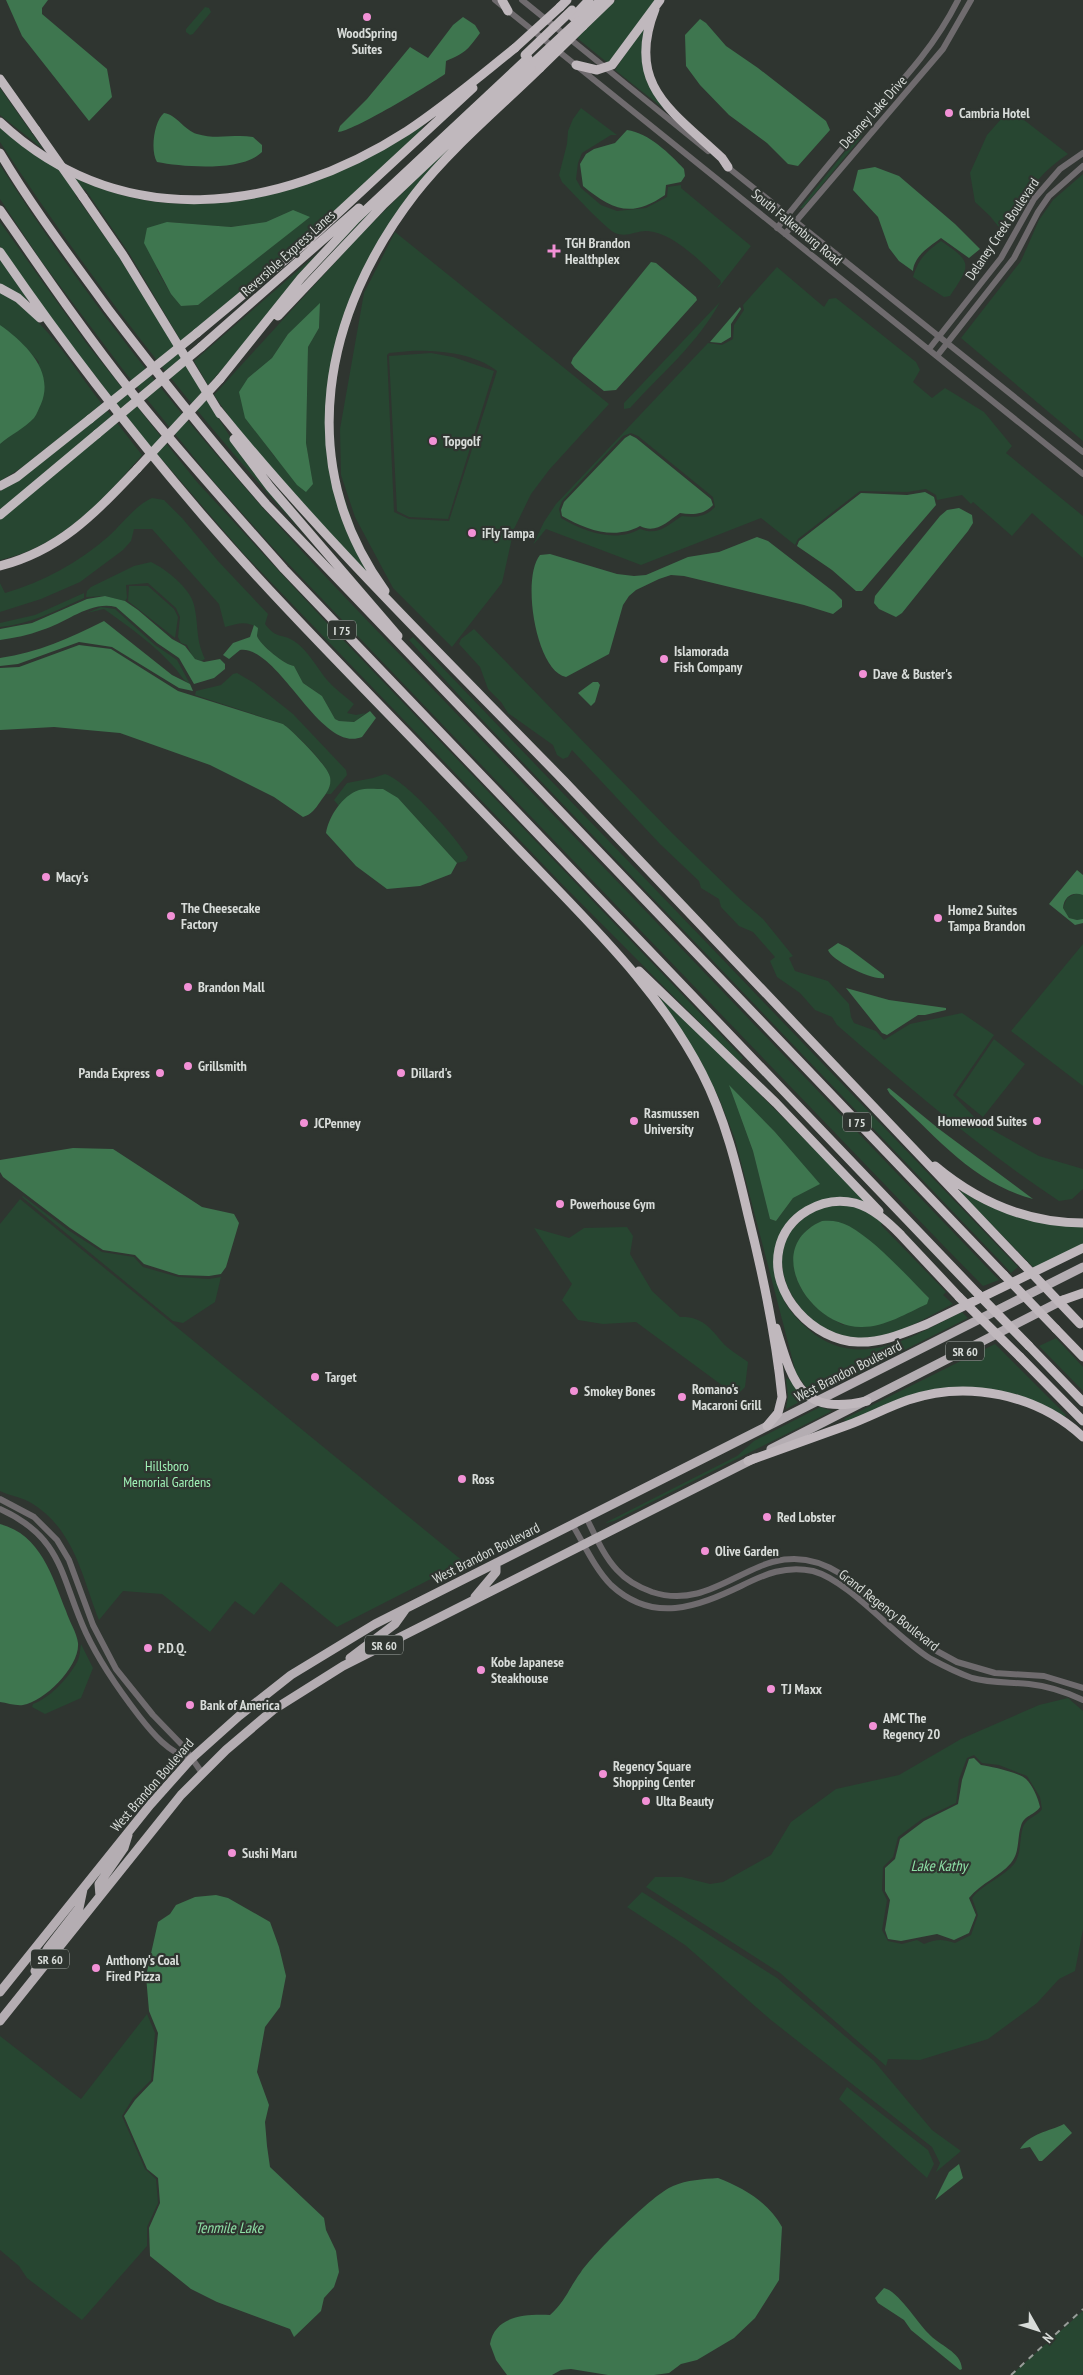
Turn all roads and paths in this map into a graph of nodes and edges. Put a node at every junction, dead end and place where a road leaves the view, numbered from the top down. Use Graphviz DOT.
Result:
graph roads {
  1 [pos="495,0"];
  2 [pos="502,0"];
  3 [pos="522,0"];
  4 [pos="567,0"];
  5 [pos="584,0"];
  6 [pos="590,0"];
  7 [pos="601,0"];
  8 [pos="610,0"];
  9 [pos="660,0"];
  10 [pos="958,0"];
  11 [pos="971,0"];
  12 [pos="654,9"];
  13 [pos="508,10"];
  14 [pos="576,19"];
  15 [pos="515,48"];
  16 [pos="532,61"];
  17 [pos="576,65"];
  18 [pos="606,69"];
  19 [pos="0,79"];
  20 [pos="0,122"];
  21 [pos="0,153"];
  22 [pos="1083,153"];
  23 [pos="1083,166"];
  24 [pos="728,167"];
  25 [pos="0,210"];
  26 [pos="788,214"];
  27 [pos="796,221"];
  28 [pos="777,228"];
  29 [pos="785,234"];
  30 [pos="0,252"];
  31 [pos="0,288"];
  32 [pos="57,335"];
  33 [pos="939,336"];
  34 [pos="948,343"];
  35 [pos="928,349"];
  36 [pos="940,358"];
  37 [pos="218,410"];
  38 [pos="1083,452"];
  39 [pos="1083,474"];
  40 [pos="0,486"];
  41 [pos="0,515"];
  42 [pos="0,566"];
  43 [pos="400,611"];
  44 [pos="414,660"];
  45 [pos="603,937"];
  46 [pos="900,1136"];
  47 [pos="1083,1223"];
  48 [pos="901,1235"];
  49 [pos="1083,1248"];
  50 [pos="1083,1268"];
  51 [pos="1083,1293"];
  52 [pos="768,1304"];
  53 [pos="1081,1326"];
  54 [pos="1083,1357"];
  55 [pos="867,1401"];
  56 [pos="818,1402"];
  57 [pos="1083,1402"];
  58 [pos="1083,1421"];
  59 [pos="766,1426"];
  60 [pos="1083,1436"];
  61 [pos="748,1461"];
  62 [pos="0,1499"];
  63 [pos="0,1509"];
  64 [pos="586,1518"];
  65 [pos="572,1524"];
  66 [pos="597,1537"];
  67 [pos="583,1543"];
  68 [pos="496,1563"];
  69 [pos="746,1572"];
  70 [pos="750,1581"];
  71 [pos="850,1581"];
  72 [pos="844,1589"];
  73 [pos="472,1601"];
  74 [pos="406,1609"];
  75 [pos="343,1666"];
  76 [pos="977,1669"];
  77 [pos="974,1678"];
  78 [pos="1083,1688"];
  79 [pos="1083,1700"];
  80 [pos="191,1759"];
  81 [pos="202,1773"];
  82 [pos="129,1831"];
  83 [pos="83,1889"];
  84 [pos="100,1896"];
  85 [pos="0,1992"];
  86 [pos="21,1996"];
  87 [pos="0,2021"];
  1 -- 13 [label="street, South Falkenburg Road"];
  2 -- 13 [label="highway"];
  3 -- 18 [label="street, South Falkenburg Road"];
  4 -- 15 [label="highway, bridge"];
  5 -- 14 [label="highway"];
  6 -- 14 [label="highway"];
  7 -- 14 [label="highway"];
  8 -- 14 [label="highway"];
  9 -- 12 [label="highway"];
  10 -- 26 [label="street, Delaney Lake Drive"];
  11 -- 27 [label="street, Delaney Lake Drive"];
  12 -- 18 [label="highway"];
  12 -- 24 [label="highway"];
  13 -- 17 [label="street, South Falkenburg Road"];
  14 -- 16 [label="highway, bridge"];
  15 -- 20 [label="highway"];
  15 -- 40 [label="highway, bridge"];
  16 -- 41 [label="highway, Reversible Express Lanes, bridge"];
  16 -- 42 [label="highway, bridge"];
  16 -- 43 [label="highway"];
  17 -- 18 [label="highway"];
  17 -- 28 [label="street, South Falkenburg Road"];
  18 -- 24 [label="street, South Falkenburg Road"];
  19 -- 37 [label="highway, bridge"];
  21 -- 44 [label="highway, I 75"];
  22 -- 33 [label="street, Delaney Creek Boulevard"];
  23 -- 34 [label="street, Delaney Creek Boulevard"];
  24 -- 26 [label="street, South Falkenburg Road"];
  25 -- 57 [label="highway, I 75, bridge"];
  26 -- 27 [label="street, South Falkenburg Road"];
  26 -- 28 [label="street, Delaney Lake Drive"];
  27 -- 29 [label="street, Delaney Lake Drive"];
  27 -- 33 [label="street, South Falkenburg Road"];
  28 -- 29 [label="street, South Falkenburg Road"];
  29 -- 35 [label="street, South Falkenburg Road"];
  30 -- 32 [label="highway"];
  31 -- 32 [label="highway"];
  32 -- 45 [label="highway"];
  33 -- 34 [label="street, South Falkenburg Road"];
  33 -- 35 [label="street, Delaney Creek Boulevard"];
  34 -- 36 [label="street, Delaney Creek Boulevard"];
  34 -- 38 [label="street, South Falkenburg Road"];
  35 -- 36 [label="street, South Falkenburg Road"];
  36 -- 39 [label="street, South Falkenburg Road"];
  37 -- 43 [label="highway"];
  37 -- 44 [label="highway"];
  43 -- 46 [label="highway"];
  44 -- 54 [label="highway, I 75, bridge"];
  45 -- 48 [label="highway"];
  45 -- 52 [label="highway"];
  46 -- 47 [label="highway"];
  46 -- 53 [label="highway, bridge"];
  48 -- 49 [label="highway"];
  48 -- 58 [label="highway, bridge"];
  50 -- 56 [label="highway, West Brandon Boulevard / SR 60"];
  51 -- 55 [label="highway, West Brandon Boulevard / SR 60"];
  52 -- 56 [label="highway"];
  52 -- 59 [label="highway"];
  55 -- 56 [label="highway"];
  55 -- 61 [label="highway, West Brandon Boulevard / SR 60"];
  56 -- 59 [label="highway, West Brandon Boulevard / SR 60"];
  59 -- 64 [label="highway, West Brandon Boulevard / SR 60"];
  60 -- 61 [label="highway"];
  61 -- 66 [label="highway, West Brandon Boulevard / SR 60"];
  62 -- 80 [label="street"];
  63 -- 80 [label="street"];
  64 -- 65 [label="highway, West Brandon Boulevard / SR 60"];
  64 -- 66 [label="street, Grand Regency Boulevard"];
  65 -- 67 [label="street, Grand Regency Boulevard"];
  65 -- 68 [label="highway, West Brandon Boulevard / SR 60"];
  66 -- 67 [label="highway, West Brandon Boulevard / SR 60"];
  66 -- 69 [label="street, Grand Regency Boulevard"];
  67 -- 70 [label="street, Grand Regency Boulevard"];
  67 -- 73 [label="highway, West Brandon Boulevard / SR 60"];
  68 -- 73 [label="highway"];
  68 -- 74 [label="highway, West Brandon Boulevard / SR 60"];
  69 -- 70 [label="street"];
  69 -- 71 [label="street, Grand Regency Boulevard"];
  70 -- 72 [label="street, Grand Regency Boulevard"];
  71 -- 72 [label="street"];
  71 -- 76 [label="street, Grand Regency Boulevard"];
  72 -- 77 [label="street, Grand Regency Boulevard"];
  73 -- 75 [label="highway, West Brandon Boulevard / SR 60"];
  74 -- 75 [label="highway"];
  74 -- 80 [label="highway, West Brandon Boulevard / SR 60"];
  75 -- 81 [label="highway, West Brandon Boulevard / SR 60"];
  76 -- 77 [label="street"];
  76 -- 78 [label="street, Grand Regency Boulevard"];
  77 -- 79 [label="street, Grand Regency Boulevard"];
  80 -- 81 [label="street"];
  80 -- 82 [label="highway, West Brandon Boulevard / SR 60"];
  81 -- 84 [label="highway, West Brandon Boulevard / SR 60"];
  82 -- 83 [label="highway, West Brandon Boulevard / SR 60"];
  82 -- 84 [label="highway"];
  83 -- 85 [label="highway, West Brandon Boulevard / SR 60"];
  83 -- 86 [label="highway"];
  84 -- 86 [label="highway, West Brandon Boulevard / SR 60"];
  86 -- 87 [label="highway, West Brandon Boulevard / SR 60"];
}
